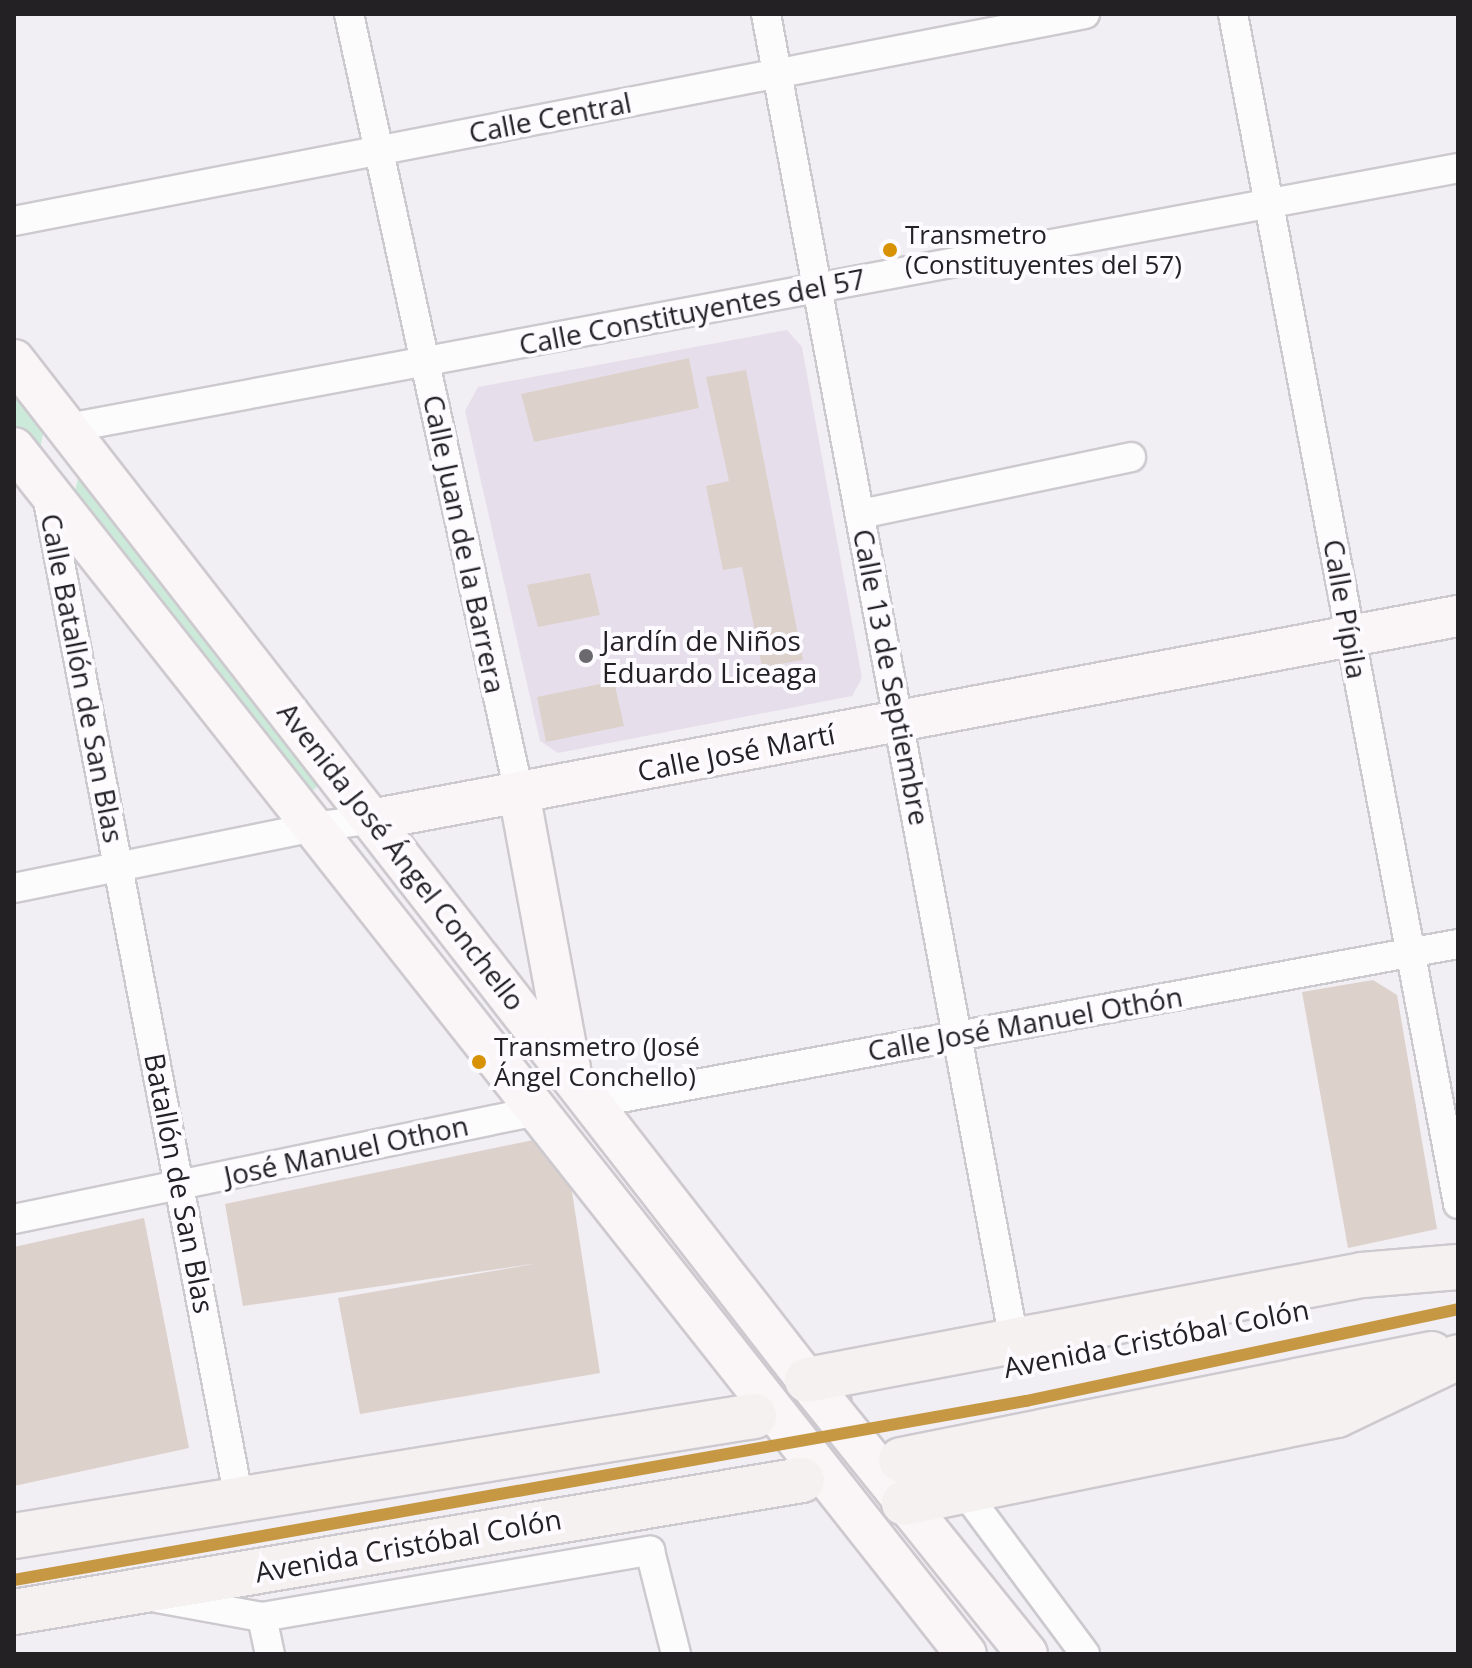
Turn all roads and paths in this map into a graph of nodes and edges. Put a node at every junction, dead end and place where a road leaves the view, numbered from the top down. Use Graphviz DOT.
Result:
graph roads {
  1 [pos="349,14"];
  2 [pos="766,14"];
  3 [pos="1085,14"];
  4 [pos="1233,14"];
  5 [pos="778,74"];
  6 [pos="379,149"];
  7 [pos="1458,168"];
  8 [pos="1269,204"];
  9 [pos="14,221"];
  10 [pos="818,288"];
  11 [pos="14,360"];
  12 [pos="425,361"];
  13 [pos="68,428"];
  14 [pos="14,448"];
  15 [pos="1131,457"];
  16 [pos="46,489"];
  17 [pos="861,514"];
  18 [pos="1458,616"];
  19 [pos="1352,635"];
  20 [pos="899,721"];
  21 [pos="519,793"];
  22 [pos="376,819"];
  23 [pos="313,827"];
  24 [pos="119,867"];
  25 [pos="14,888"];
  26 [pos="1458,944"];
  27 [pos="1408,954"];
  28 [pos="961,1034"];
  29 [pos="582,1089"];
  30 [pos="537,1111"];
  31 [pos="180,1184"];
  32 [pos="1458,1204"];
  33 [pos="14,1219"];
  34 [pos="1458,1268"];
  35 [pos="1014,1341"];
  36 [pos="1458,1349"];
  37 [pos="1458,1357"];
  38 [pos="807,1380"];
  39 [pos="852,1398"];
  40 [pos="755,1404"];
  41 [pos="901,1460"];
  42 [pos="802,1480"];
  43 [pos="964,1491"];
  44 [pos="244,1499"];
  45 [pos="904,1503"];
  46 [pos="14,1536"];
  47 [pos="129,1593"];
  48 [pos="14,1612"];
  49 [pos="262,1617"];
  50 [pos="270,1654"];
  51 [pos="676,1654"];
  52 [pos="966,1654"];
  53 [pos="1027,1654"];
  54 [pos="1085,1654"];
  1 -- 6 [label="street, Calle Juan de la Barrera"];
  2 -- 5 [label="street, Calle 13 de Septiembre"];
  3 -- 5 [label="street, Calle Central"];
  4 -- 8 [label="street, Calle Pípila"];
  5 -- 6 [label="street, Calle Central"];
  5 -- 10 [label="street, Calle 13 de Septiembre"];
  6 -- 9 [label="street, Calle Central"];
  6 -- 12 [label="street, Calle Juan de la Barrera"];
  7 -- 8 [label="street, Calle Constituyentes del 57"];
  8 -- 10 [label="street, Calle Constituyentes del 57"];
  8 -- 19 [label="street, Calle Pípila"];
  10 -- 12 [label="street, Calle Constituyentes del 57"];
  10 -- 17 [label="street, Calle 13 de Septiembre"];
  11 -- 13 [label="main road, Avenida José Ángel Conchello"];
  12 -- 13 [label="street, Calle Constituyentes del 57"];
  12 -- 21 [label="street, Calle Juan de la Barrera"];
  13 -- 16 [label="main road"];
  13 -- 22 [label="main road, Avenida José Ángel Conchello"];
  14 -- 16 [label="main road, Avenida José Ángel Conchello"];
  15 -- 17 [label="street"];
  16 -- 23 [label="main road, Avenida José Ángel Conchello"];
  16 -- 24 [label="street, Calle Batallón de San Blas"];
  17 -- 20 [label="street, Calle 13 de Septiembre"];
  18 -- 19 [label="main road, Calle José Martí"];
  19 -- 20 [label="main road, Calle José Martí"];
  19 -- 27 [label="street, Calle Pípila"];
  20 -- 21 [label="main road, Calle José Martí"];
  20 -- 28 [label="street, Calle 13 de Septiembre"];
  21 -- 22 [label="main road, Calle José Martí"];
  21 -- 29 [label="main road, Calle Juan de la Barrera"];
  22 -- 23 [label="street, Calle José Martí"];
  22 -- 29 [label="main road, Avenida José Ángel Conchello"];
  23 -- 24 [label="street, Calle José Martí"];
  23 -- 30 [label="main road, Avenida José Ángel Conchello"];
  24 -- 25 [label="street, Calle José Martí"];
  24 -- 31 [label="street, Batallón de San Blas"];
  26 -- 27 [label="street, Calle José Manuel Othón"];
  27 -- 28 [label="street, Calle José Manuel Othón"];
  27 -- 32 [label="street, Calle Pípila"];
  28 -- 29 [label="street, Calle José Manuel Othón"];
  28 -- 35 [label="street, Calle 13 de Septiembre"];
  29 -- 38 [label="main road, Avenida José Ángel Conchello"];
  30 -- 31 [label="street, José Manuel Othon"];
  30 -- 40 [label="main road, Avenida José Ángel Conchello"];
  31 -- 33 [label="street, José Manuel Othon"];
  31 -- 44 [label="street, Batallón de San Blas"];
  34 -- 35 [label="main road"];
  34 -- 39 [label="main road, Avenida Cristóbal Colón"];
  35 -- 38 [label="main road"];
  36 -- 41 [label="main road"];
  37 -- 43 [label="main road"];
  38 -- 45 [label="main road, Avenida José Ángel Conchello"];
  40 -- 44 [label="main road"];
  40 -- 52 [label="main road, Avenida José Ángel Conchello"];
  42 -- 47 [label="main road, Avenida Cristóbal Colón"];
  43 -- 45 [label="main road"];
  43 -- 54 [label="street"];
  44 -- 46 [label="main road"];
  45 -- 53 [label="main road, Avenida José Ángel Conchello"];
  47 -- 48 [label="main road, Avenida Cristóbal Colón"];
  47 -- 49 [label="street"];
  49 -- 50 [label="street"];
  49 -- 51 [label="street"];
}
